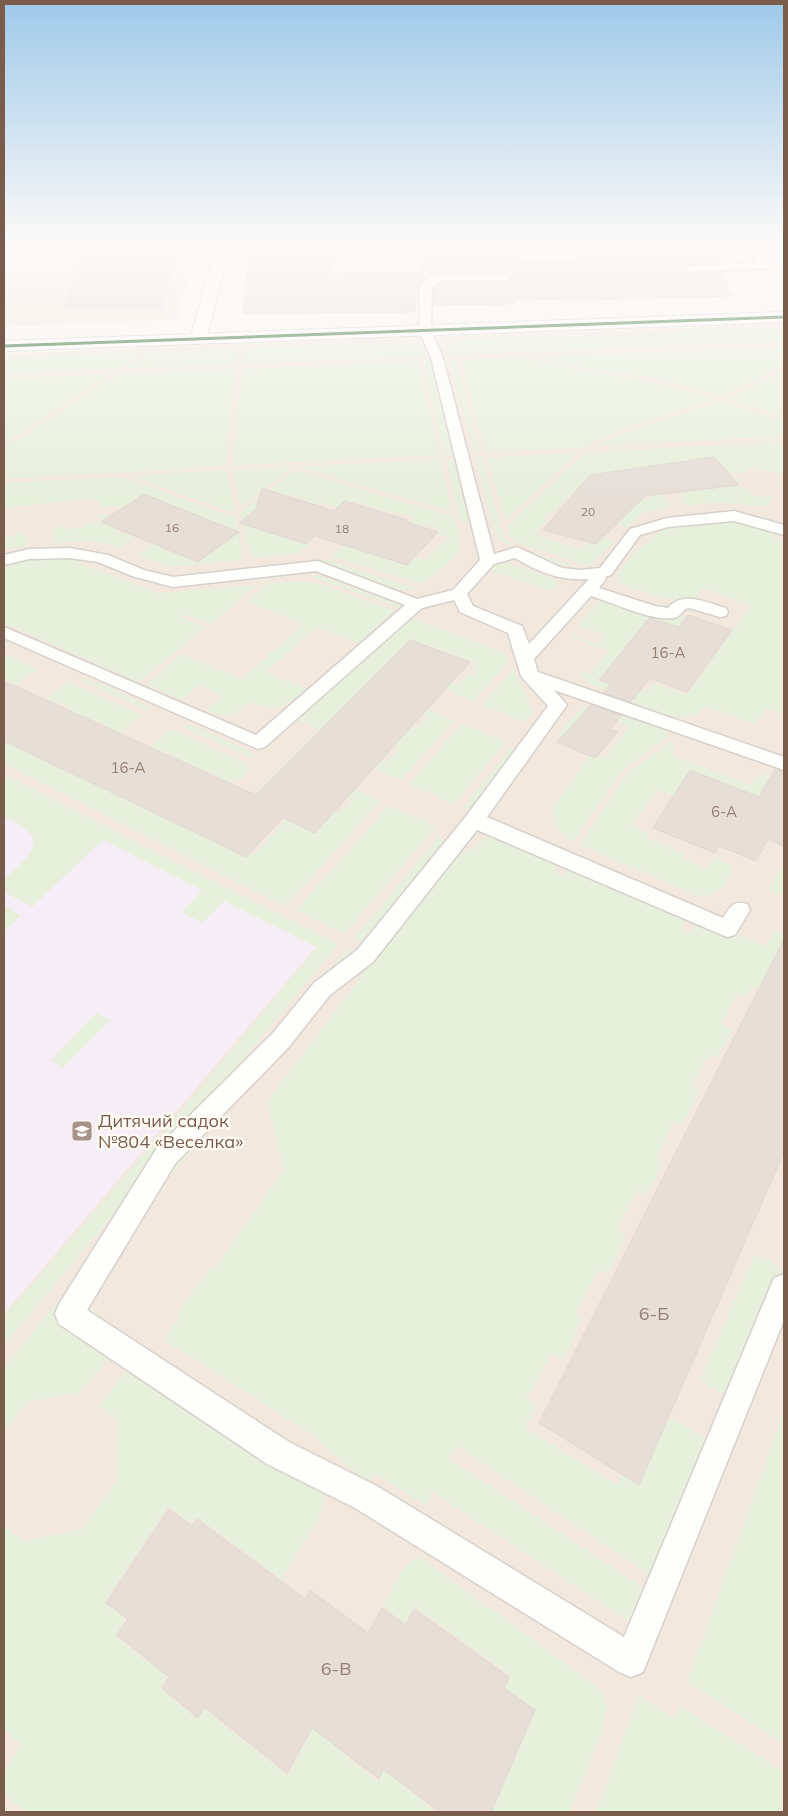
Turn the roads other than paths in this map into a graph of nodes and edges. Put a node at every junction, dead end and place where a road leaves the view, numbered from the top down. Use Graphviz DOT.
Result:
graph roads {
  1 [pos="202,325"];
  2 [pos="425,325"];
  3 [pos="570,325"];
  4 [pos="425,330"];
  5 [pos="198,339"];
  6 [pos="4,346"];
  7 [pos="784,530"];
  8 [pos="4,560"];
  9 [pos="488,561"];
  10 [pos="605,572"];
  11 [pos="589,590"];
  12 [pos="459,594"];
  13 [pos="416,604"];
  14 [pos="720,612"];
  15 [pos="4,632"];
  16 [pos="525,658"];
  17 [pos="530,676"];
  18 [pos="784,764"];
  19 [pos="474,820"];
  20 [pos="739,910"];
  21 [pos="784,1287"];
  1 -- 5 [label="street"];
  2 -- 4 [label="lane"];
  3 -- 4 [label="street"];
  4 -- 5 [label="street"];
  4 -- 9 [label="lane"];
  5 -- 6 [label="street"];
  7 -- 10 [label="lane"];
  8 -- 13 [label="lane"];
  9 -- 10 [label="lane"];
  9 -- 12 [label="lane"];
  10 -- 11 [label="lane"];
  11 -- 14 [label="lane"];
  11 -- 16 [label="lane"];
  12 -- 13 [label="lane"];
  12 -- 16 [label="lane"];
  13 -- 15 [label="lane"];
  16 -- 17 [label="lane"];
  17 -- 18 [label="lane"];
  17 -- 19 [label="lane"];
  19 -- 20 [label="lane"];
  19 -- 21 [label="lane"];
}
